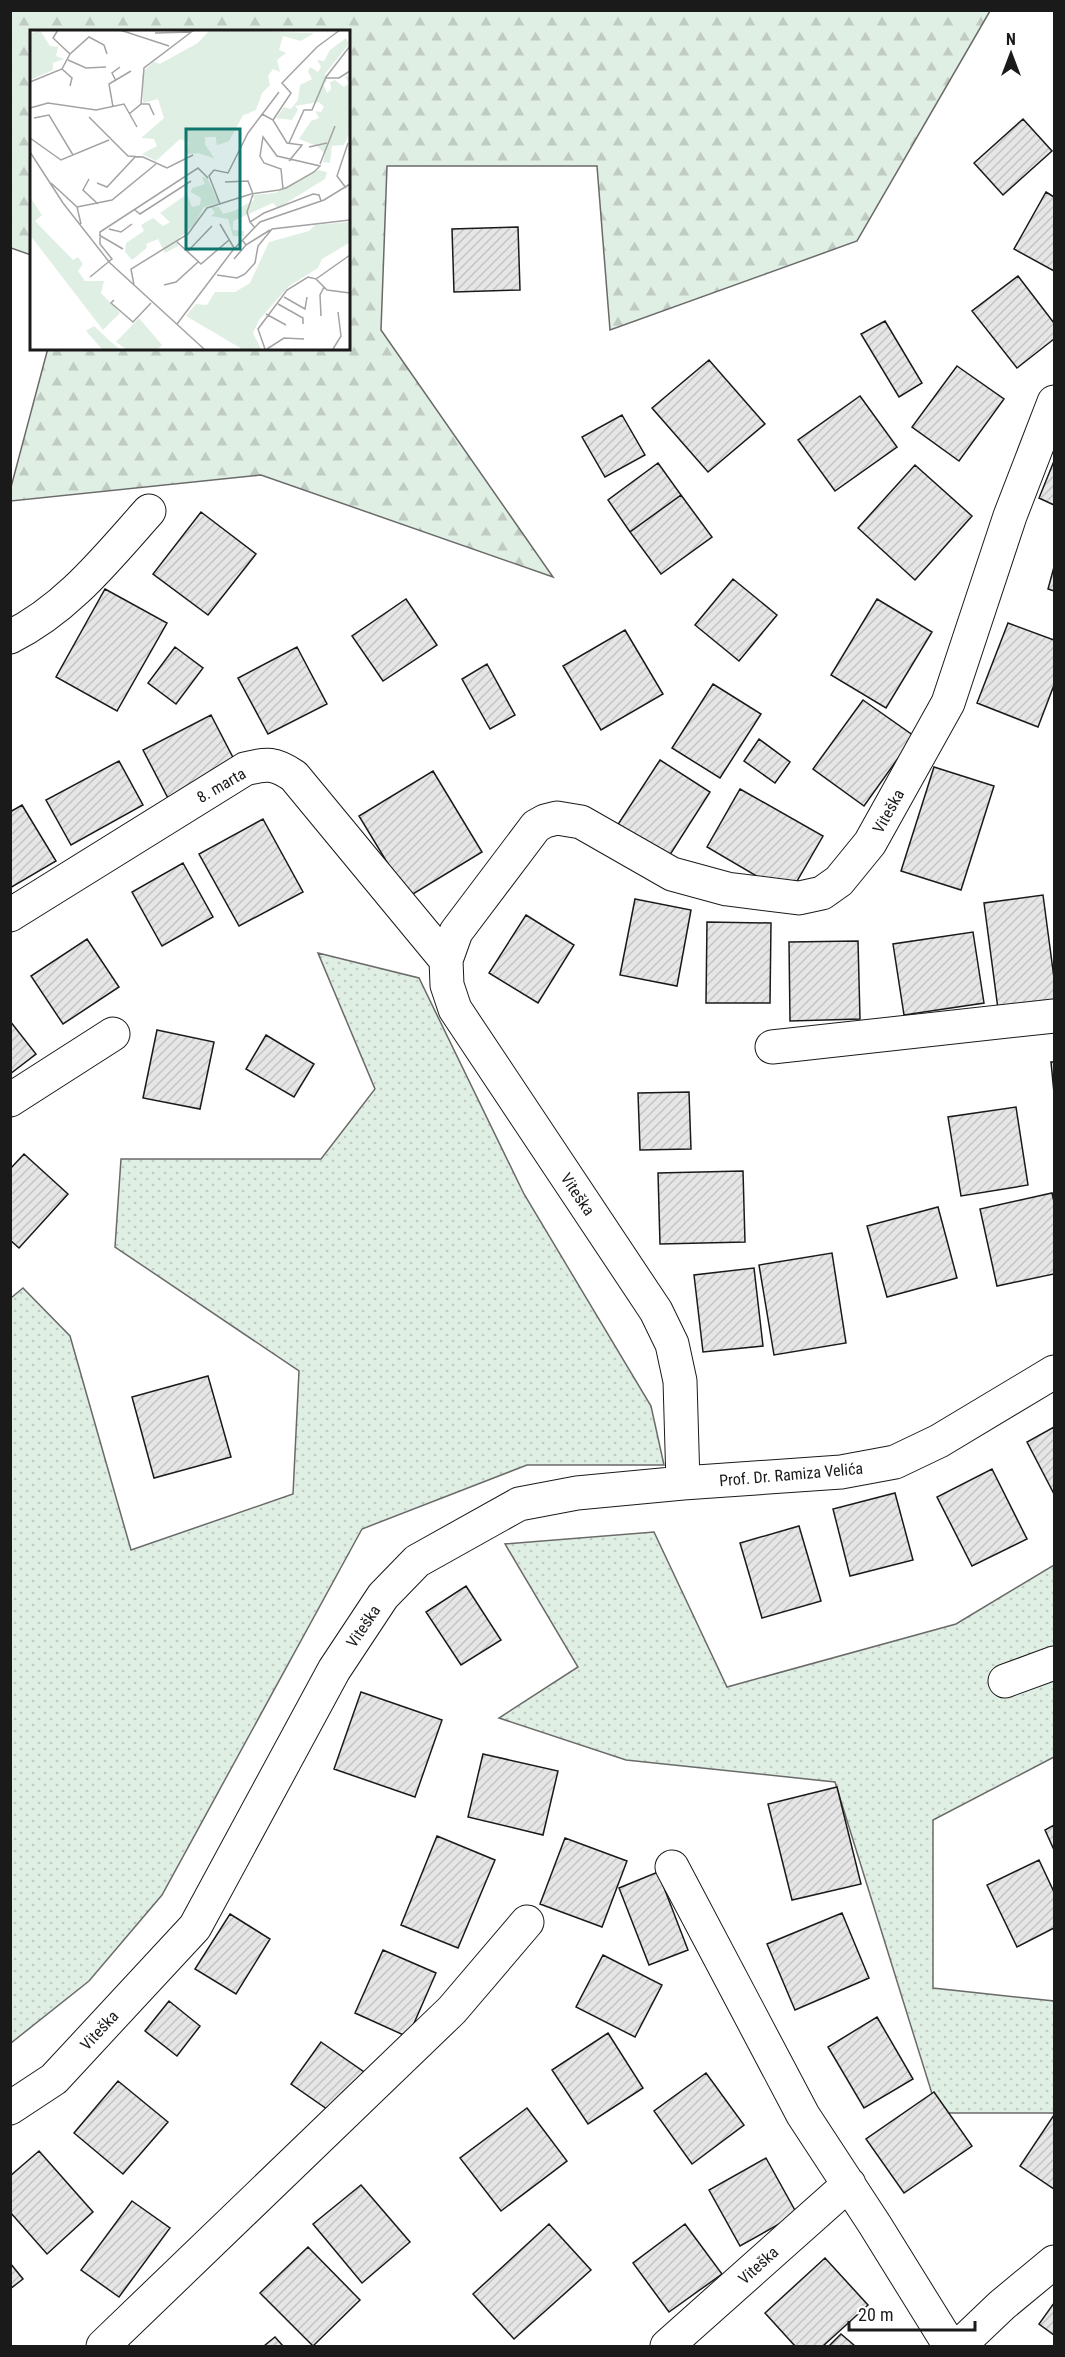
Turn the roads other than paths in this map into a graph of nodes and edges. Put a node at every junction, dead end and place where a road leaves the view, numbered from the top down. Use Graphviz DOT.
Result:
graph roads {
  1 [pos="1054,402"];
  2 [pos="149,512"];
  3 [pos="10,637"];
  4 [pos="10,915"];
  5 [pos="446,960"];
  6 [pos="1054,1016"];
  7 [pos="113,1034"];
  8 [pos="772,1047"];
  9 [pos="10,1100"];
  10 [pos="1054,1372"];
  11 [pos="683,1483"];
  12 [pos="1054,1664"];
  13 [pos="1005,1681"];
  14 [pos="672,1867"];
  15 [pos="527,1922"];
  16 [pos="10,2108"];
  17 [pos="849,2184"];
  18 [pos="1054,2262"];
  19 [pos="103,2346"];
  20 [pos="667,2346"];
  21 [pos="950,2346"];
  22 [pos="959,2346"];
  1 -- 5 [label="street, Viteška"];
  2 -- 3 [label="street"];
  4 -- 5 [label="street, 8. marta"];
  5 -- 11 [label="street, Viteška"];
  6 -- 8 [label="street"];
  7 -- 9 [label="street"];
  10 -- 11 [label="street, Prof. Dr. Ramiza Velića"];
  11 -- 16 [label="street, Viteška"];
  12 -- 13 [label="street"];
  14 -- 17 [label="street"];
  15 -- 19 [label="street"];
  17 -- 20 [label="street, Viteška"];
  17 -- 21 [label="street"];
  18 -- 22 [label="street"];
}
